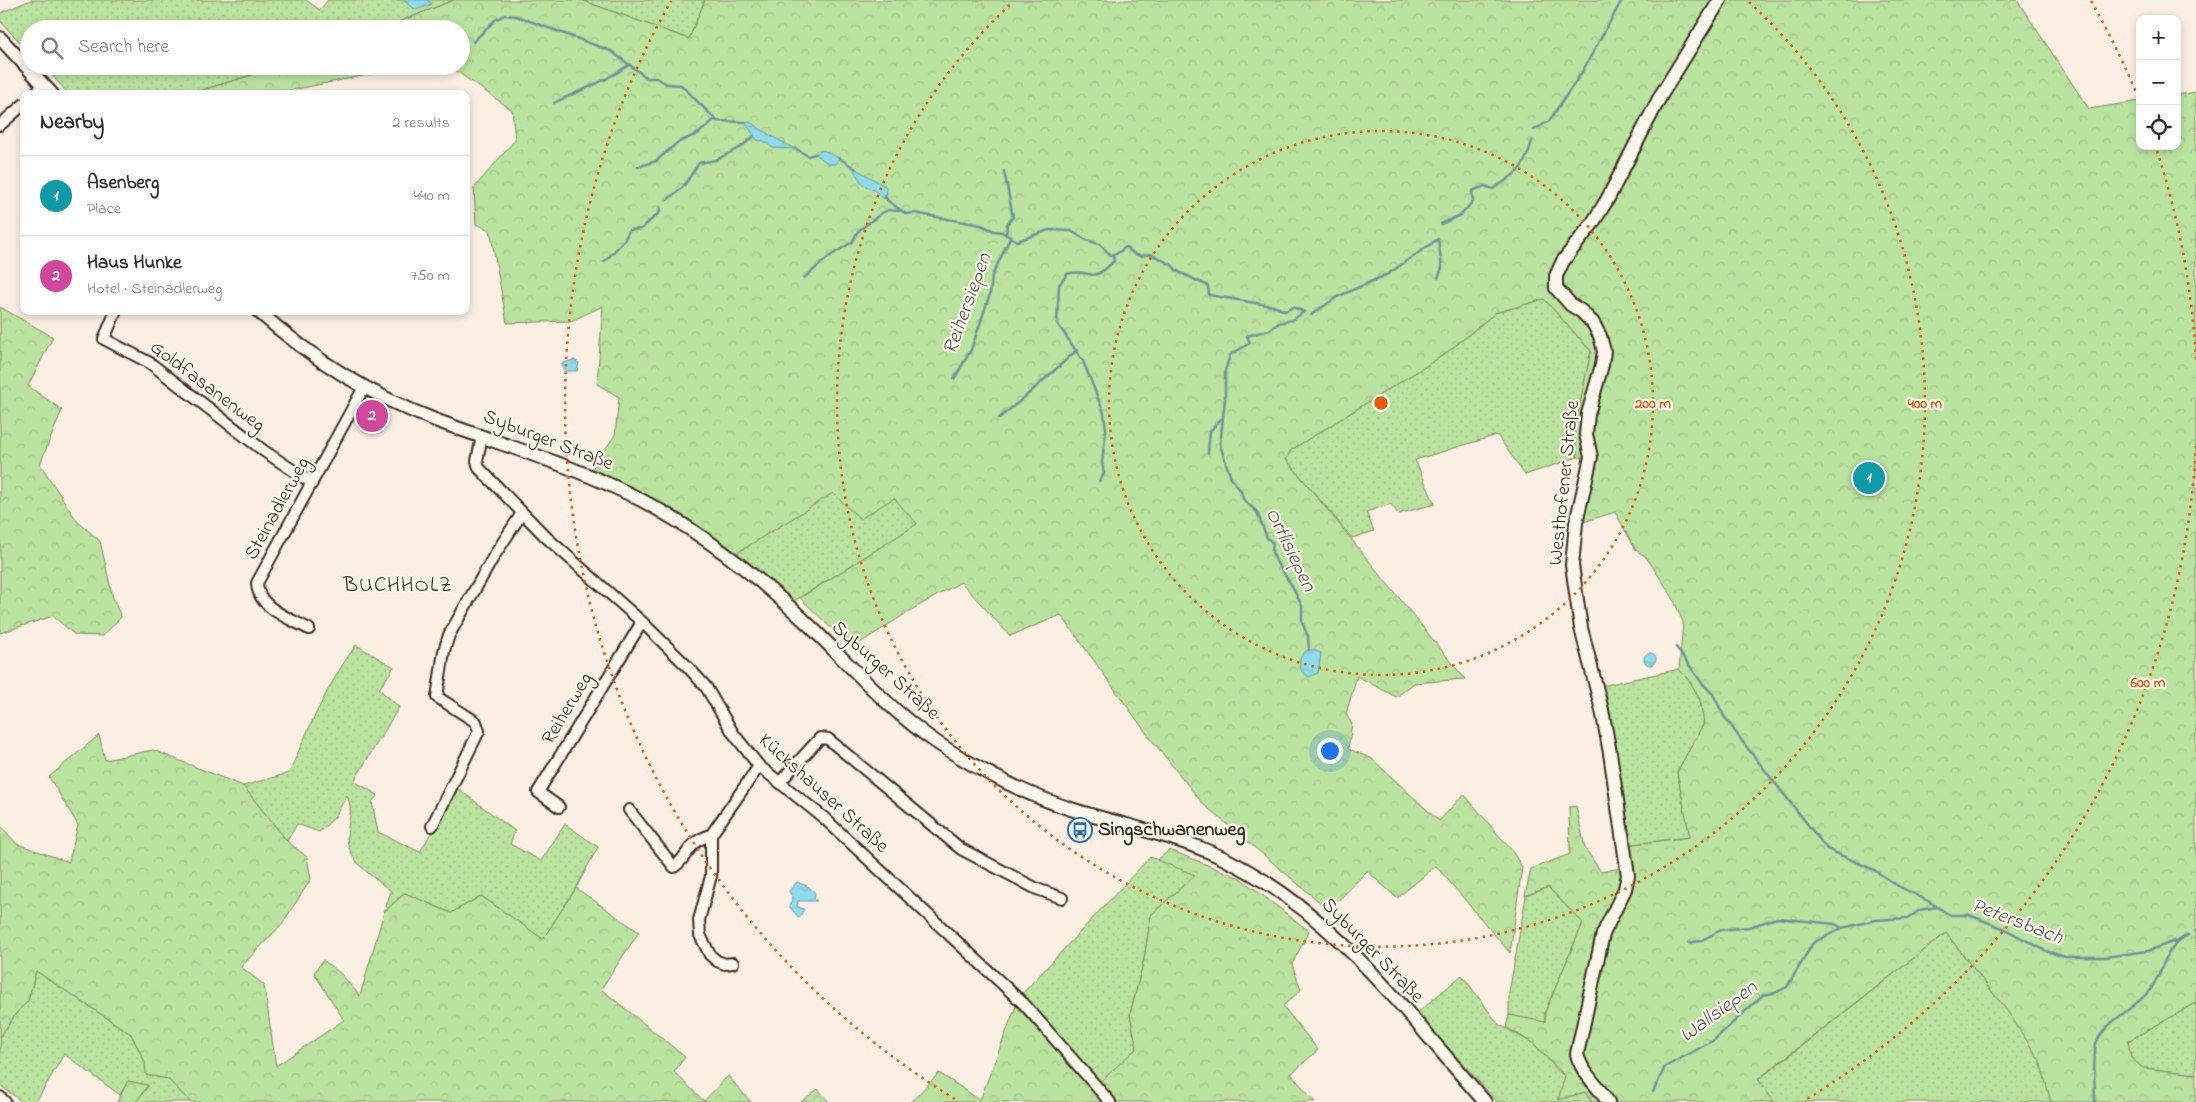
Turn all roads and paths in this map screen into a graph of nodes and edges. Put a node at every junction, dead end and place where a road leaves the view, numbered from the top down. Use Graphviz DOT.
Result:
graph roads {
  1 [pos="1720,0"];
  2 [pos="0,38"];
  3 [pos="20,59"];
  4 [pos="35,75"];
  5 [pos="48,89"];
  6 [pos="20,108"];
  7 [pos="0,125"];
  8 [pos="114,315"];
  9 [pos="263,315"];
  10 [pos="364,387"];
  11 [pos="482,436"];
  12 [pos="312,483"];
  13 [pos="522,513"];
  14 [pos="642,622"];
  15 [pos="309,629"];
  16 [pos="759,766"];
  17 [pos="780,782"];
  18 [pos="559,806"];
  19 [pos="629,810"];
  20 [pos="432,826"];
  21 [pos="711,835"];
  22 [pos="1062,898"];
  23 [pos="733,963"];
  24 [pos="0,1097"];
  25 [pos="5,1102"];
  26 [pos="1110,1102"];
  27 [pos="1485,1102"];
  28 [pos="1608,1102"];
  1 -- 28 [label="street, Westhofener Straße"];
  2 -- 3 [label="street"];
  4 -- 5 [label="street"];
  6 -- 7 [label="street"];
  8 -- 12 [label="street, Goldfasanenweg"];
  9 -- 10 [label="street, Syburger Straße"];
  10 -- 11 [label="street, Syburger Straße"];
  10 -- 12 [label="street, Steinadlerweg"];
  11 -- 13 [label="street, Kückshauser Straße"];
  11 -- 27 [label="street, Syburger Straße"];
  12 -- 15 [label="street, Steinadlerweg"];
  13 -- 14 [label="street, Kückshauser Straße"];
  13 -- 20 [label="street"];
  14 -- 16 [label="street, Kückshauser Straße"];
  14 -- 18 [label="street, Reiherweg"];
  16 -- 17 [label="street, Kückshauser Straße"];
  16 -- 21 [label="street"];
  17 -- 22 [label="street"];
  17 -- 26 [label="street, Kückshauser Straße"];
  19 -- 21 [label="street"];
  21 -- 23 [label="street"];
  24 -- 25 [label="street"];
}
